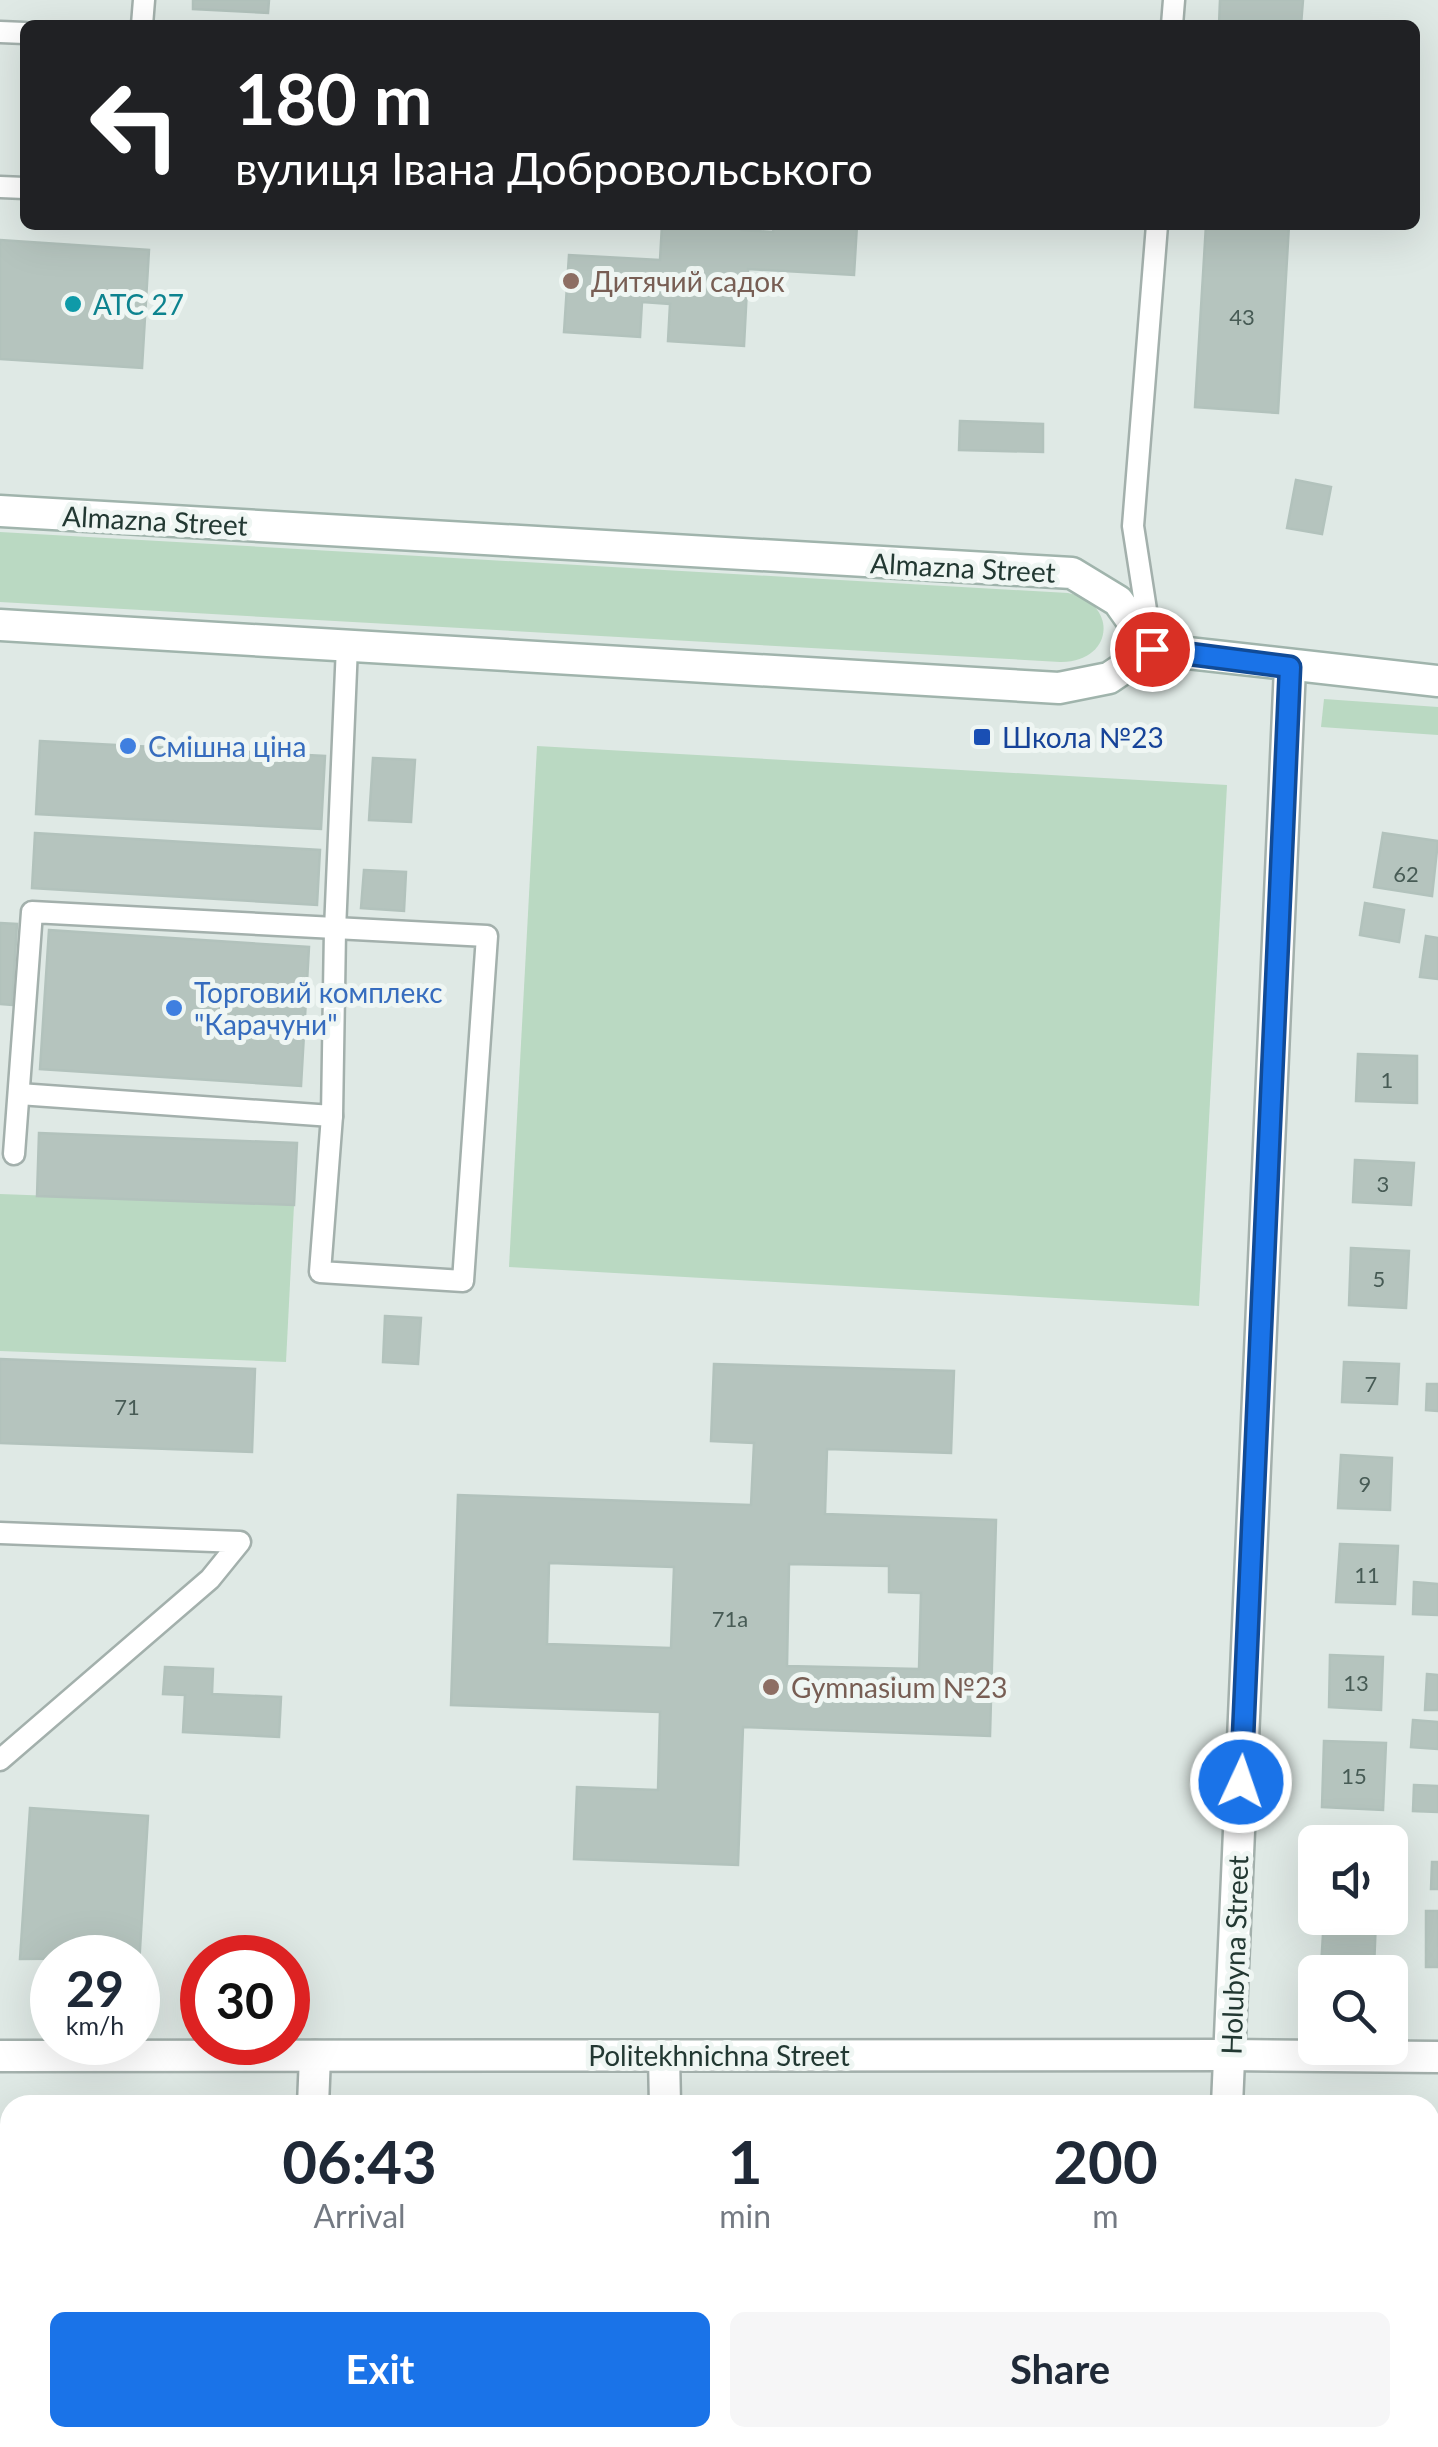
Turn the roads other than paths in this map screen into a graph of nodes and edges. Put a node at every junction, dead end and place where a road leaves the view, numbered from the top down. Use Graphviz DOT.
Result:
graph roads {
  1 [pos="1156,230"];
  2 [pos="0,511"];
  3 [pos="0,625"];
  4 [pos="347,646"];
  5 [pos="1152,649"];
  6 [pos="1290,667"];
  7 [pos="1438,681"];
  8 [pos="335,930"];
  9 [pos="19,1094"];
  10 [pos="332,1116"];
  11 [pos="14,1154"];
  12 [pos="0,1533"];
  13 [pos="0,1760"];
  14 [pos="1230,2054"];
  15 [pos="0,2056"];
  16 [pos="315,2056"];
  17 [pos="664,2056"];
  18 [pos="1438,2057"];
  19 [pos="313,2095"];
  20 [pos="664,2095"];
  21 [pos="1228,2095"];
  1 -- 5 [label="lane"];
  2 -- 5 [label="street, Almazna Street"];
  3 -- 4 [label="street"];
  4 -- 5 [label="street"];
  4 -- 8 [label="lane"];
  5 -- 6 [label="street"];
  6 -- 7 [label="street"];
  6 -- 14 [label="street, Holubyna Street"];
  8 -- 9 [label="lane"];
  8 -- 10 [label="lane"];
  8 -- 10 [label="lane"];
  9 -- 10 [label="lane"];
  9 -- 11 [label="lane"];
  12 -- 13 [label="lane"];
  14 -- 17 [label="street, Politekhnichna Street"];
  14 -- 18 [label="street, Politekhnichna Street"];
  14 -- 21 [label="street, Holubyna Street"];
  15 -- 16 [label="street, Politekhnichna Street"];
  16 -- 17 [label="street, Politekhnichna Street"];
  16 -- 19 [label="street"];
  17 -- 20 [label="street"];
}
